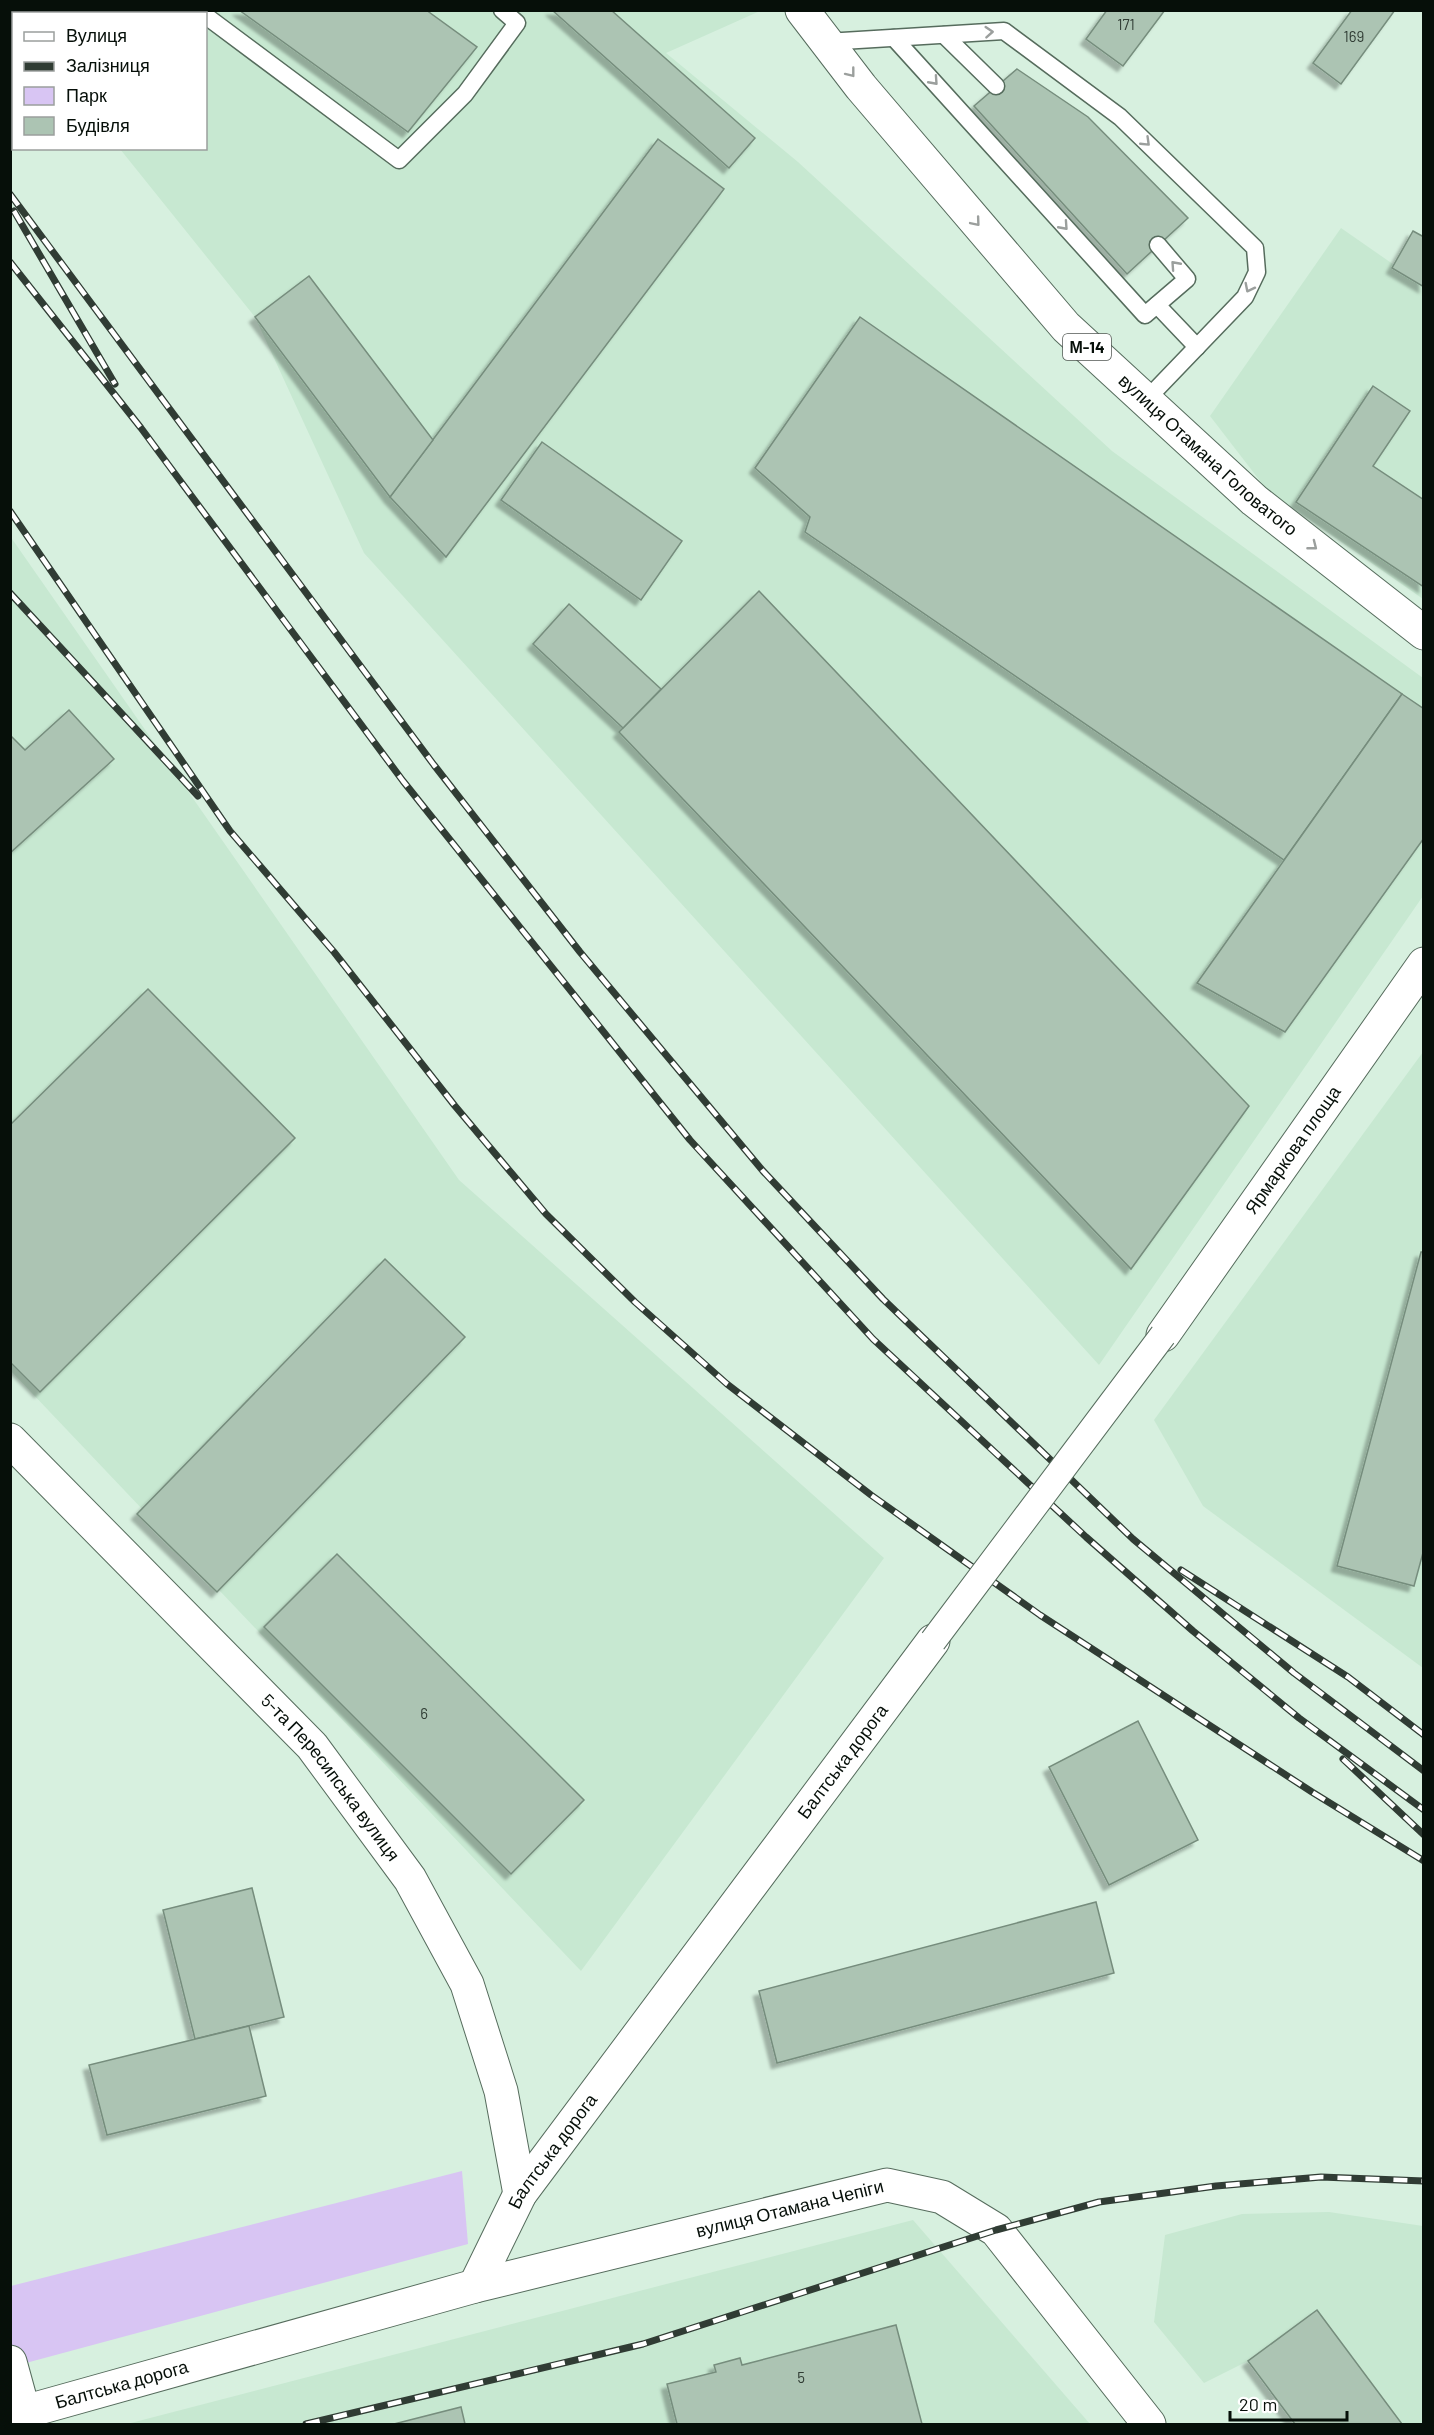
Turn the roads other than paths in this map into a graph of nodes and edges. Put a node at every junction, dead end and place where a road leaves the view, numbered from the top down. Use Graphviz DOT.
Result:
graph roads {
  1 [pos="502,10"];
  2 [pos="802,10"];
  3 [pos="207,17"];
  4 [pos="944,35"];
  5 [pos="894,38"];
  6 [pos="826,42"];
  7 [pos="996,86"];
  8 [pos="1158,245"];
  9 [pos="1157,305"];
  10 [pos="1197,347"];
  11 [pos="1146,400"];
  12 [pos="1424,633"];
  13 [pos="1424,964"];
  14 [pos="1163,1335"];
  15 [pos="10,1440"];
  16 [pos="933,1641"];
  17 [pos="520,2194"];
  18 [pos="475,2286"];
  19 [pos="10,2362"];
  20 [pos="17,2414"];
  21 [pos="1149,2424"];
  1 -- 3 [label="lane"];
  2 -- 6 [label="street, вулиця Отамана Головатого / М-14"];
  4 -- 5 [label="lane"];
  4 -- 7 [label="lane"];
  4 -- 10 [label="lane, one-way"];
  5 -- 6 [label="lane"];
  5 -- 9 [label="lane, one-way"];
  6 -- 11 [label="street, вулиця Отамана Головатого / М-14, one-way"];
  9 -- 8 [label="lane, one-way"];
  9 -- 10 [label="lane"];
  10 -- 11 [label="lane"];
  11 -- 12 [label="street, вулиця Отамана Головатого / М-14, one-way"];
  13 -- 14 [label="street, Ярмаркова площа"];
  14 -- 16 [label="street, bridge"];
  15 -- 17 [label="street, 5-та Пересипська вулиця"];
  16 -- 17 [label="street, Балтська дорога"];
  17 -- 18 [label="street, Балтська дорога"];
  18 -- 20 [label="street, Балтська дорога"];
  18 -- 21 [label="street, вулиця Отамана Чепіги"];
  19 -- 20 [label="street"];
}
